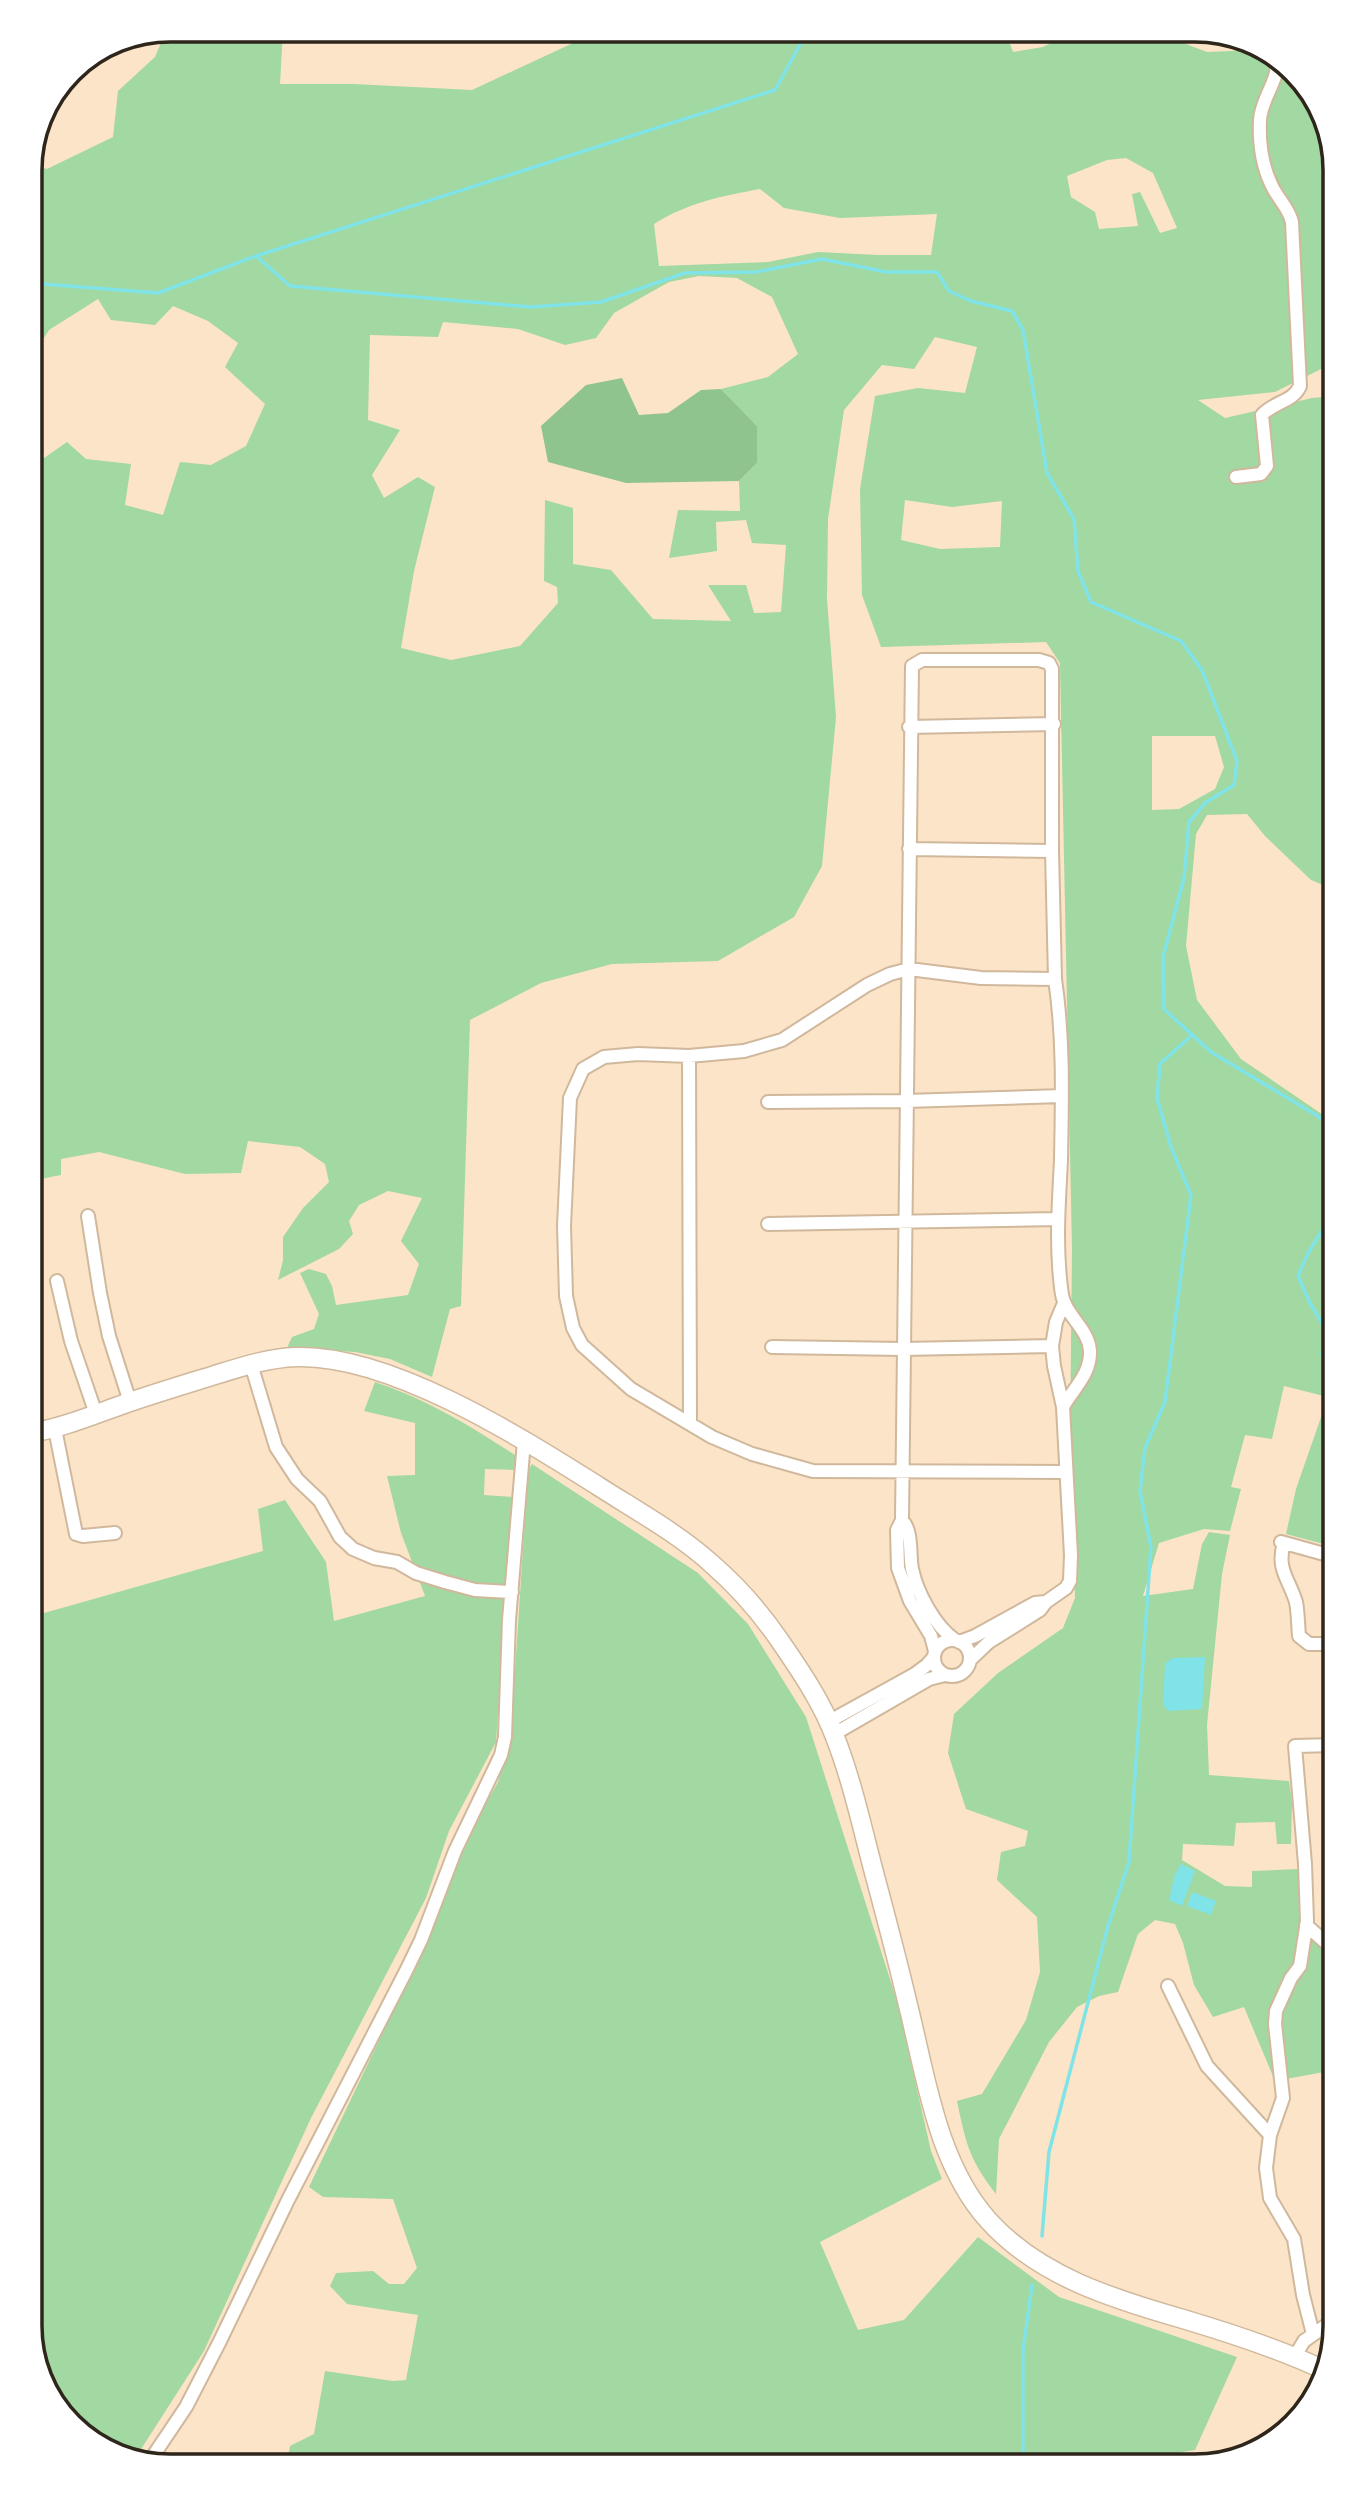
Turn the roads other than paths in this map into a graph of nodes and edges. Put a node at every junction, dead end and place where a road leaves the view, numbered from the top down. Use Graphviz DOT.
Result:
graph roads {
  1 [pos="1277,72"];
  2 [pos="1236,477"];
  3 [pos="1054,724"];
  4 [pos="909,727"];
  5 [pos="909,849"];
  6 [pos="1052,851"];
  7 [pos="909,969"];
  8 [pos="1055,979"];
  9 [pos="689,1056"];
  10 [pos="1062,1096"];
  11 [pos="906,1101"];
  12 [pos="768,1102"];
  13 [pos="88,1216"];
  14 [pos="1058,1219"];
  15 [pos="905,1221"];
  16 [pos="768,1224"];
  17 [pos="57,1281"];
  18 [pos="1064,1304"];
  19 [pos="1052,1346"];
  20 [pos="772,1347"];
  21 [pos="904,1349"];
  22 [pos="251,1364"];
  23 [pos="130,1402"];
  24 [pos="1063,1407"];
  25 [pos="96,1414"];
  26 [pos="690,1424"];
  27 [pos="55,1429"];
  28 [pos="42,1431"];
  29 [pos="524,1441"];
  30 [pos="903,1470"];
  31 [pos="1066,1472"];
  32 [pos="115,1533"];
  33 [pos="1323,1554"];
  34 [pos="512,1592"];
  35 [pos="916,1597"];
  36 [pos="1046,1602"];
  37 [pos="957,1641"];
  38 [pos="1323,1644"];
  39 [pos="935,1654"];
  40 [pos="970,1660"];
  41 [pos="945,1675"];
  42 [pos="831,1728"];
  43 [pos="1323,1745"];
  44 [pos="1306,1924"];
  45 [pos="1323,1940"];
  46 [pos="1168,1986"];
  47 [pos="1270,2135"];
  48 [pos="1323,2327"];
  49 [pos="1313,2334"];
  50 [pos="1294,2356"];
  51 [pos="1316,2366"];
  52 [pos="155,2453"];
  1 -- 2 [label="street"];
  3 -- 4 [label="street"];
  3 -- 4 [label="street"];
  3 -- 6 [label="street"];
  4 -- 5 [label="street"];
  5 -- 6 [label="street"];
  5 -- 7 [label="street"];
  6 -- 8 [label="street"];
  7 -- 8 [label="street"];
  7 -- 9 [label="street"];
  7 -- 11 [label="street"];
  8 -- 10 [label="street"];
  9 -- 26 [label="street"];
  9 -- 26 [label="street"];
  10 -- 11 [label="street"];
  10 -- 14 [label="street"];
  11 -- 12 [label="street"];
  11 -- 15 [label="street"];
  13 -- 23 [label="street"];
  14 -- 15 [label="street"];
  14 -- 18 [label="street"];
  15 -- 16 [label="street"];
  15 -- 21 [label="street"];
  17 -- 25 [label="street"];
  18 -- 19 [label="street"];
  18 -- 24 [label="street"];
  19 -- 21 [label="street"];
  19 -- 24 [label="street"];
  20 -- 21 [label="street"];
  21 -- 30 [label="street"];
  22 -- 23 [label="street"];
  22 -- 29 [label="street"];
  22 -- 34 [label="street"];
  23 -- 25 [label="street"];
  24 -- 31 [label="street"];
  25 -- 27 [label="street"];
  26 -- 30 [label="street"];
  27 -- 28 [label="street"];
  27 -- 32 [label="street"];
  29 -- 34 [label="street"];
  29 -- 42 [label="street"];
  30 -- 31 [label="street"];
  30 -- 35 [label="street"];
  31 -- 36 [label="street"];
  33 -- 38 [label="street"];
  34 -- 52 [label="street"];
  35 -- 37 [label="street"];
  35 -- 39 [label="street"];
  36 -- 37 [label="street"];
  36 -- 40 [label="street"];
  37 -- 39 [label="street"];
  37 -- 40 [label="street"];
  39 -- 41 [label="street"];
  39 -- 42 [label="street"];
  40 -- 41 [label="street"];
  41 -- 42 [label="street"];
  42 -- 50 [label="street"];
  43 -- 44 [label="street"];
  44 -- 45 [label="street"];
  44 -- 47 [label="street"];
  46 -- 47 [label="street"];
  47 -- 49 [label="street"];
  48 -- 49 [label="street"];
  49 -- 50 [label="street"];
  50 -- 51 [label="street"];
}
